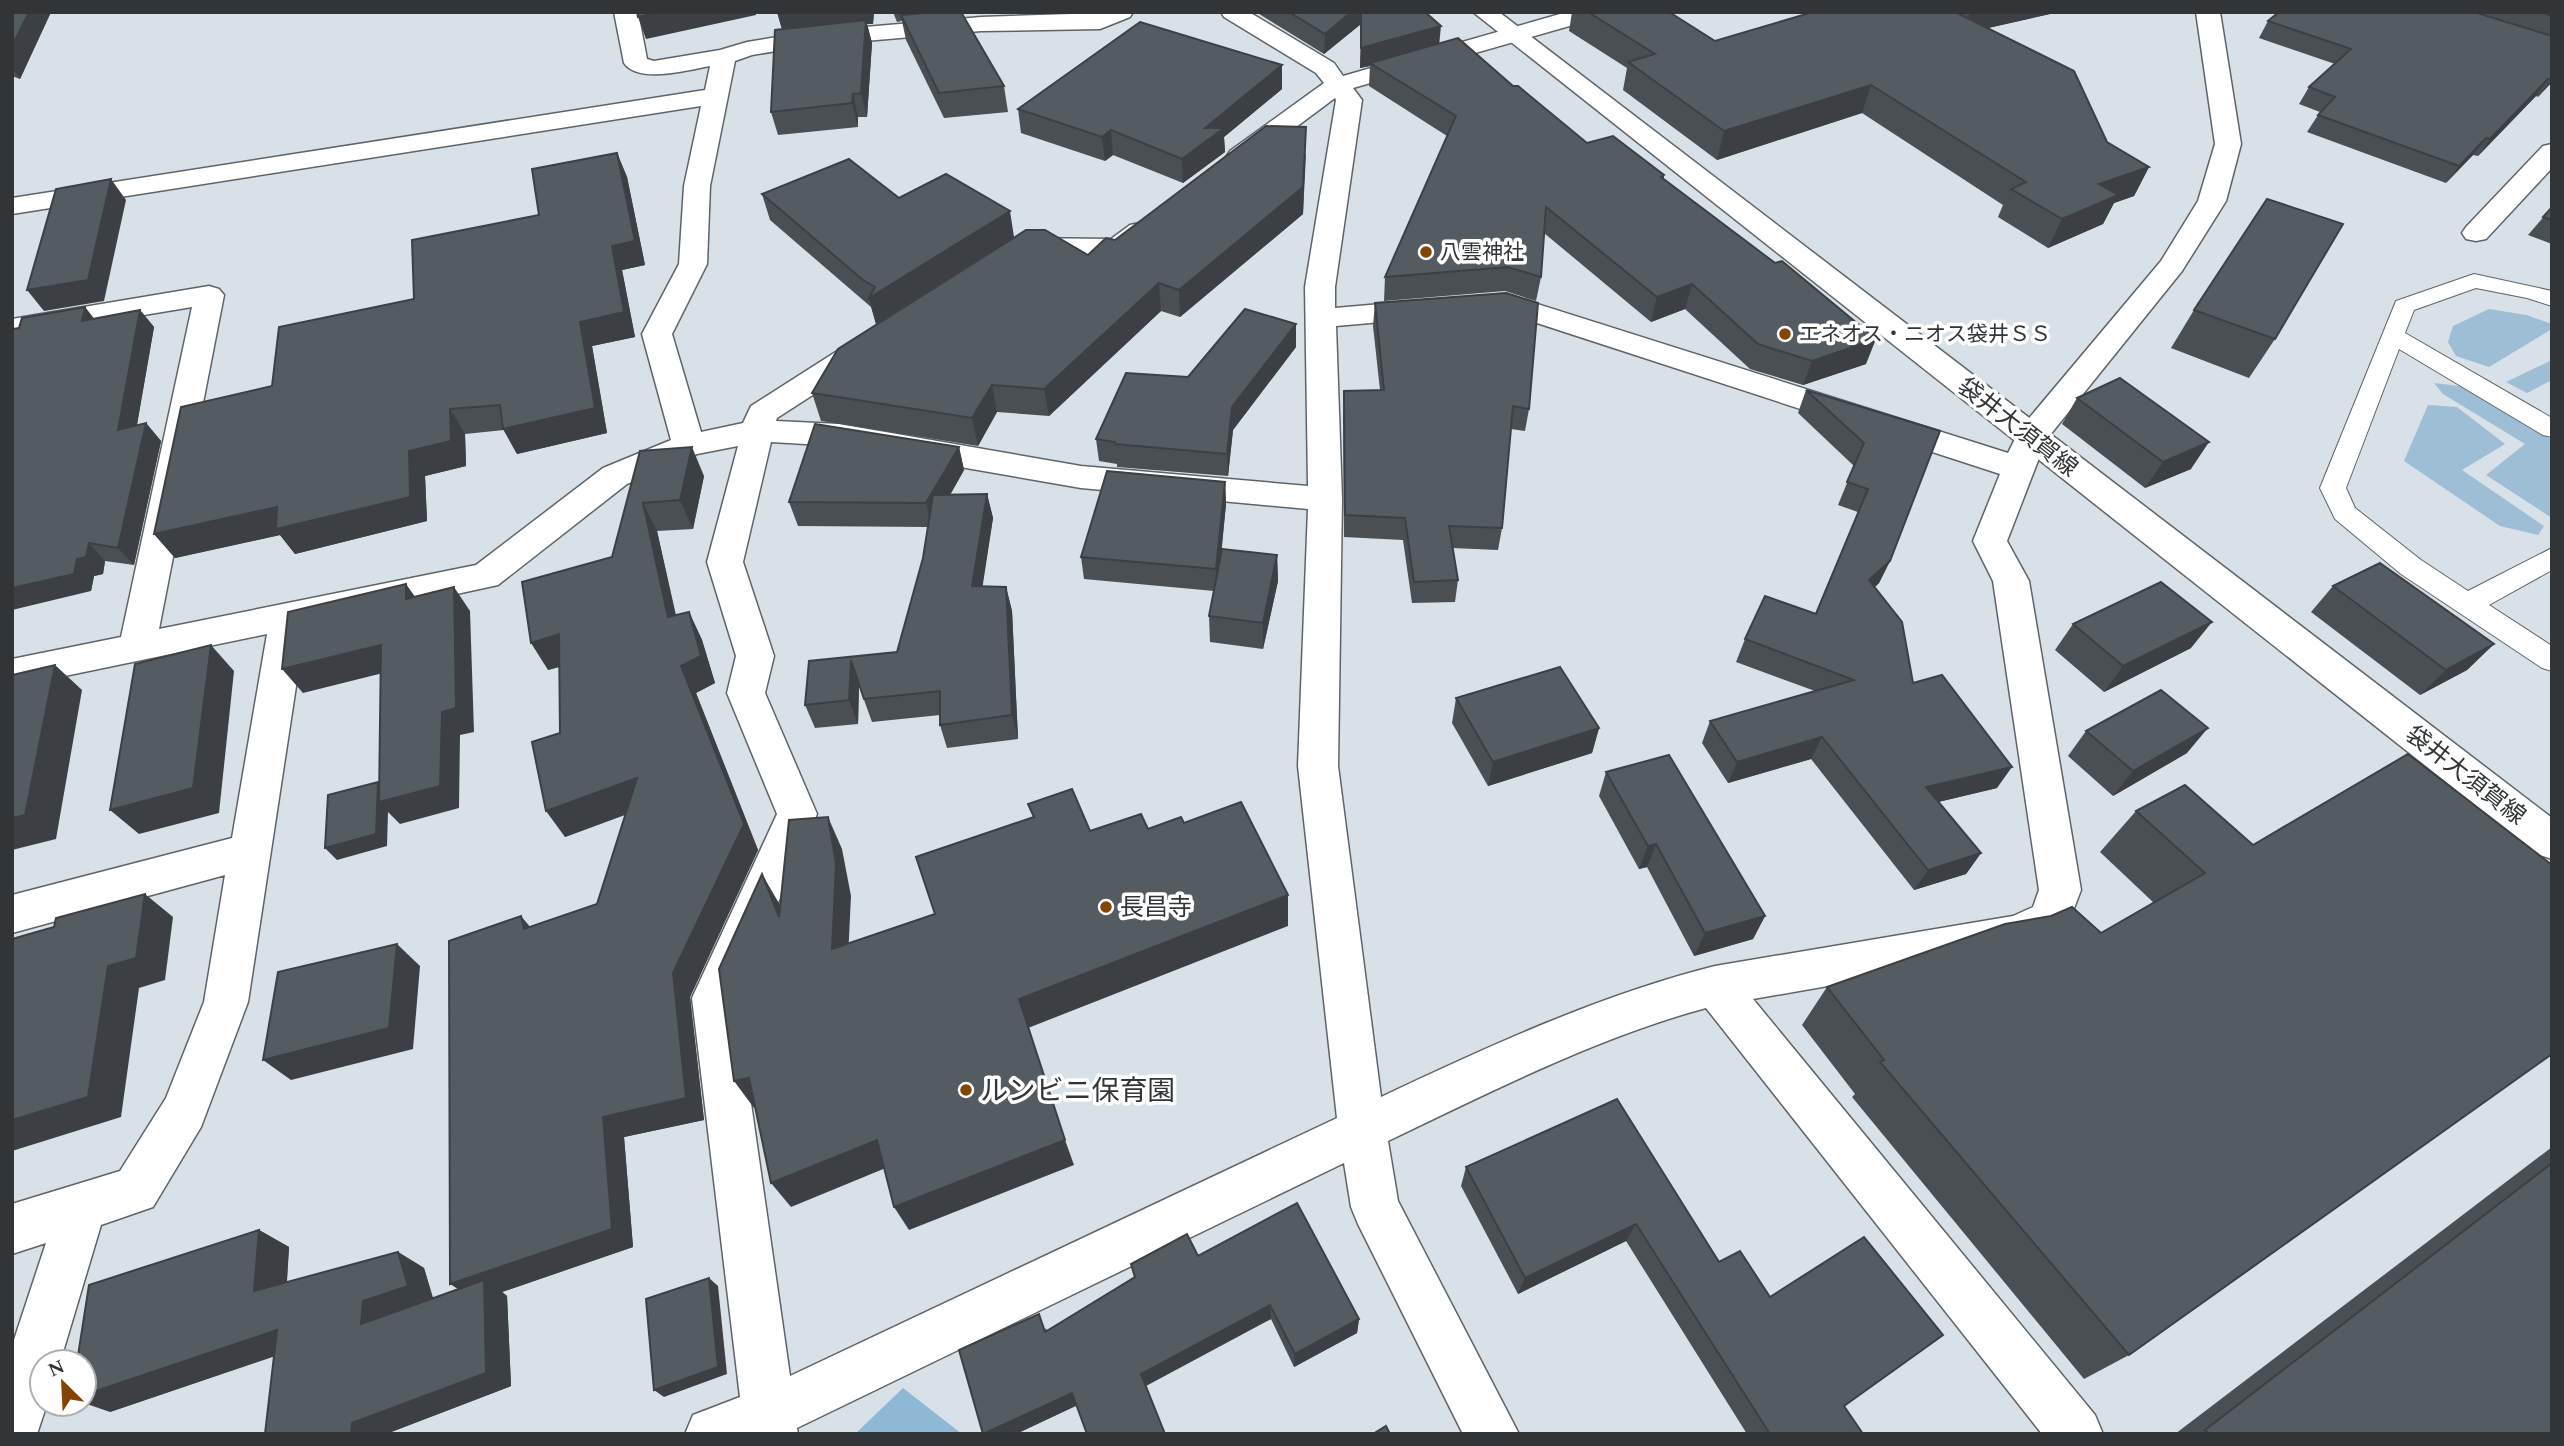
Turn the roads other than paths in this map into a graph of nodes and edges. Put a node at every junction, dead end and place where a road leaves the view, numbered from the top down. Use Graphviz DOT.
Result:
graph roads {
  1 [pos="626,12"];
  2 [pos="1122,12"];
  3 [pos="1232,12"];
  4 [pos="1484,12"];
  5 [pos="1593,12"];
  6 [pos="2208,12"];
  7 [pos="1514,34"];
  8 [pos="724,57"];
  9 [pos="1337,85"];
  10 [pos="716,96"];
  11 [pos="2552,152"];
  12 [pos="1216,175"];
  13 [pos="19,205"];
  14 [pos="1161,216"];
  15 [pos="2476,233"];
  16 [pos="12,235"];
  17 [pos="1001,261"];
  18 [pos="2552,299"];
  19 [pos="1321,318"];
  20 [pos="898,326"];
  21 [pos="12,328"];
  22 [pos="2392,335"];
  23 [pos="2552,429"];
  24 [pos="757,431"];
  25 [pos="690,445"];
  26 [pos="2025,452"];
  27 [pos="1325,499"];
  28 [pos="2552,558"];
  29 [pos="2468,604"];
  30 [pos="288,616"];
  31 [pos="137,647"];
  32 [pos="2552,660"];
  33 [pos="12,673"];
  34 [pos="2552,842"];
  35 [pos="250,851"];
  36 [pos="12,914"];
  37 [pos="1715,986"];
  38 [pos="1362,1130"];
  39 [pos="82,1207"];
  40 [pos="12,1229"];
  41 [pos="770,1424"];
  42 [pos="12,1430"];
  43 [pos="712,1434"];
  44 [pos="1492,1434"];
  45 [pos="2076,1434"];
  1 -- 8 [label="street"];
  2 -- 8 [label="street"];
  3 -- 9 [label="street"];
  4 -- 7 [label="street, 袋井大須賀線"];
  5 -- 7 [label="street"];
  6 -- 26 [label="street"];
  7 -- 9 [label="street"];
  7 -- 26 [label="street, 袋井大須賀線"];
  8 -- 10 [label="street"];
  9 -- 12 [label="street"];
  9 -- 19 [label="street"];
  10 -- 13 [label="street"];
  10 -- 25 [label="street"];
  11 -- 15 [label="street"];
  13 -- 16 [label="street"];
  14 -- 17 [label="street"];
  18 -- 22 [label="lane"];
  19 -- 26 [label="street"];
  19 -- 27 [label="street"];
  20 -- 24 [label="street"];
  21 -- 31 [label="street"];
  22 -- 23 [label="lane"];
  22 -- 29 [label="lane"];
  24 -- 25 [label="street"];
  24 -- 27 [label="street"];
  24 -- 41 [label="street"];
  25 -- 30 [label="street"];
  26 -- 34 [label="street, 袋井大須賀線"];
  26 -- 37 [label="street"];
  27 -- 38 [label="street"];
  28 -- 29 [label="lane"];
  29 -- 32 [label="lane"];
  30 -- 31 [label="street"];
  30 -- 35 [label="street"];
  31 -- 33 [label="street"];
  35 -- 36 [label="street"];
  35 -- 39 [label="street"];
  37 -- 38 [label="street"];
  37 -- 45 [label="street"];
  38 -- 41 [label="street"];
  38 -- 44 [label="street"];
  39 -- 40 [label="street"];
  39 -- 42 [label="street"];
  41 -- 43 [label="street"];
}
